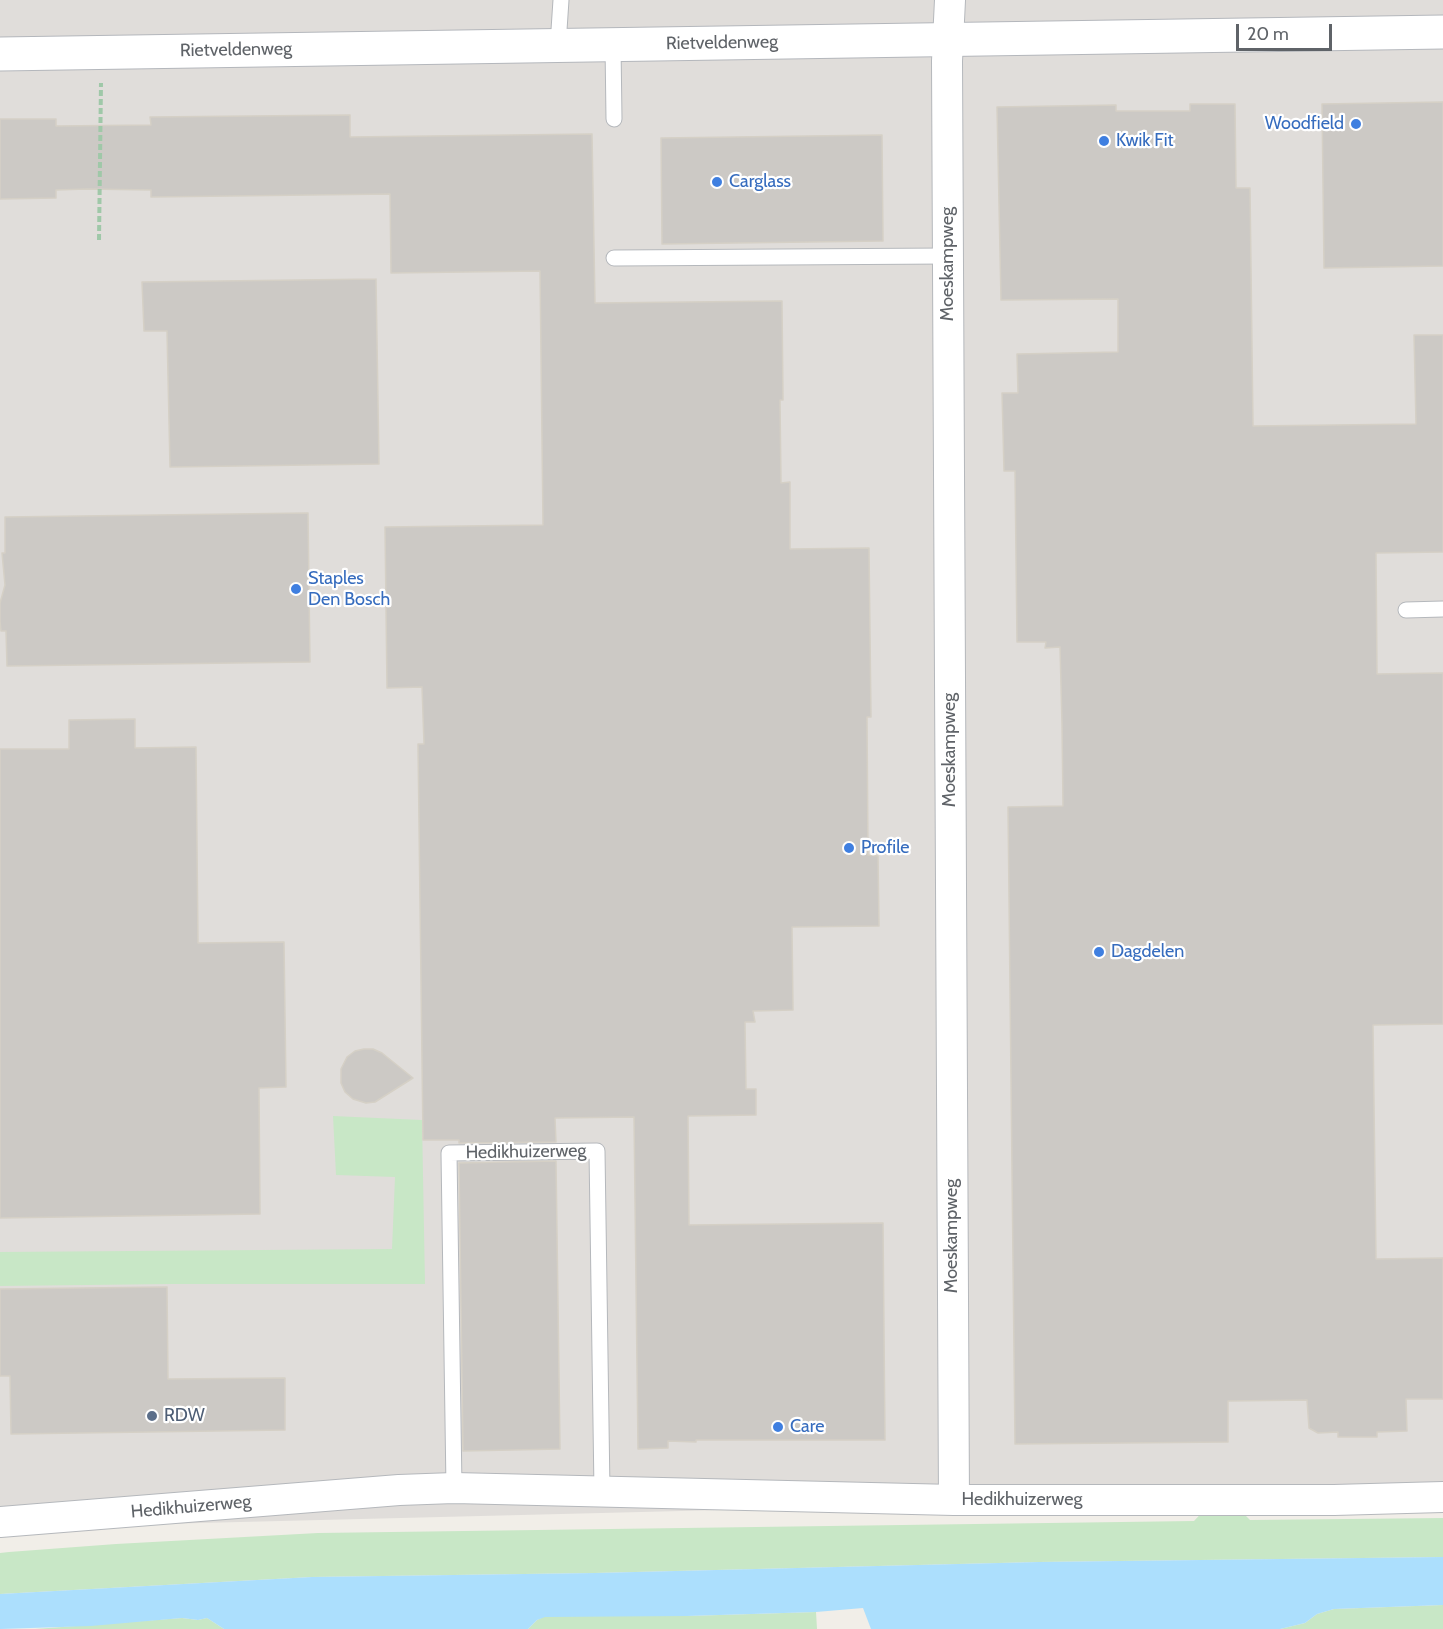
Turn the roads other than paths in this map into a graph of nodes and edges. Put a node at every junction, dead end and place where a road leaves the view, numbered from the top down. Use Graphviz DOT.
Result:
graph roads {
  1 [pos="561,0"];
  2 [pos="950,0"];
  3 [pos="1443,32"];
  4 [pos="948,40"];
  5 [pos="558,45"];
  6 [pos="614,45"];
  7 [pos="0,54"];
  8 [pos="614,119"];
  9 [pos="948,256"];
  10 [pos="614,258"];
  11 [pos="1443,609"];
  12 [pos="1406,610"];
  13 [pos="454,1488"];
  14 [pos="602,1491"];
  15 [pos="1443,1497"];
  16 [pos="954,1500"];
  17 [pos="0,1522"];
  1 -- 5 [label="lane"];
  2 -- 4 [label="street, Moeskampweg"];
  3 -- 4 [label="main road, Rietveldenweg"];
  4 -- 6 [label="main road, Rietveldenweg"];
  4 -- 9 [label="street, Moeskampweg"];
  5 -- 6 [label="main road, Rietveldenweg"];
  5 -- 7 [label="main road, Rietveldenweg"];
  6 -- 8 [label="lane"];
  9 -- 10 [label="lane"];
  9 -- 16 [label="street, Moeskampweg"];
  11 -- 12 [label="lane"];
  13 -- 14 [label="street, Hedikhuizerweg"];
  13 -- 14 [label="lane, Hedikhuizerweg"];
  13 -- 17 [label="street, Hedikhuizerweg"];
  14 -- 16 [label="street, Hedikhuizerweg"];
  15 -- 16 [label="street, Hedikhuizerweg"];
}
